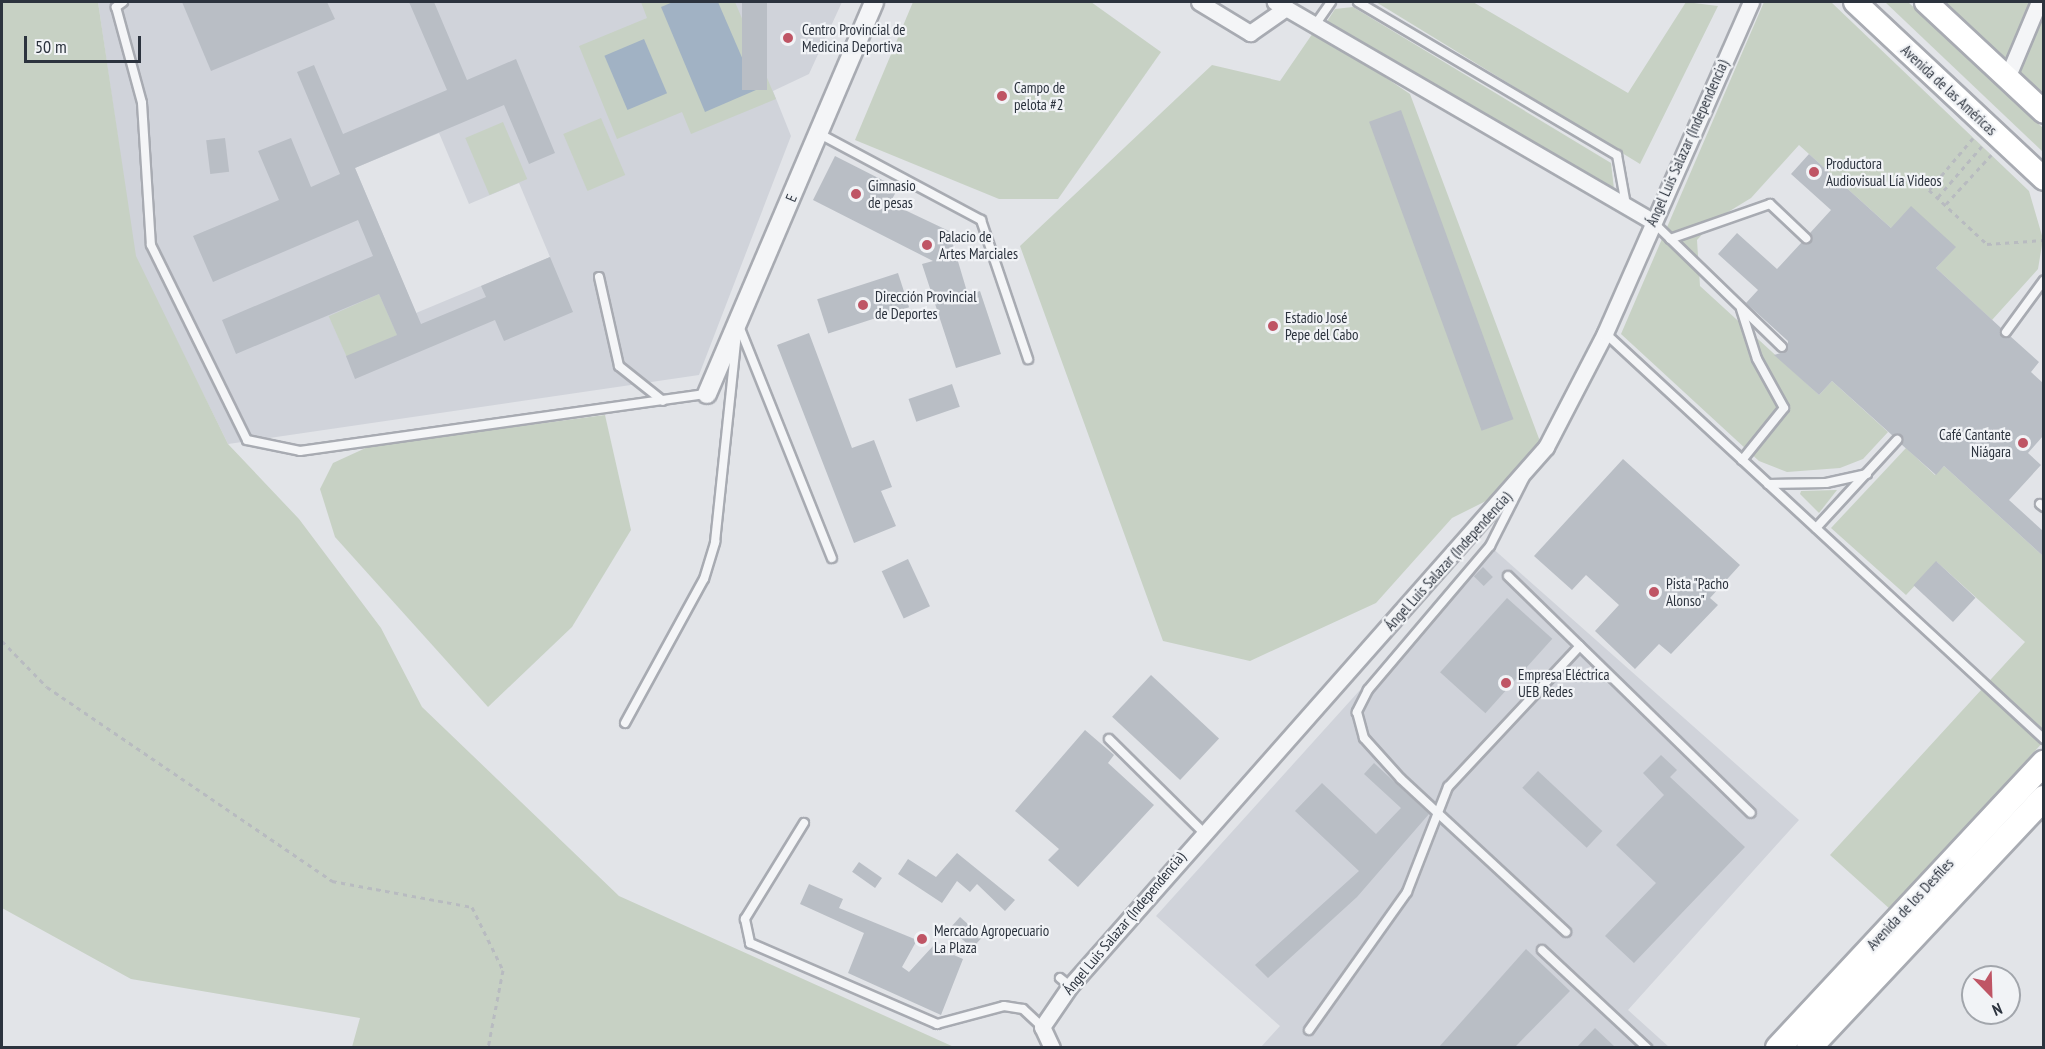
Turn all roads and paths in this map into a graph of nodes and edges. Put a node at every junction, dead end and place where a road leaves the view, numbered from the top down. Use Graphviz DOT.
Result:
graph roads {
  1 [pos="123,2"];
  2 [pos="874,2"];
  3 [pos="1199,2"];
  4 [pos="1331,2"];
  5 [pos="1358,2"];
  6 [pos="1751,2"];
  7 [pos="1855,2"];
  8 [pos="1926,2"];
  9 [pos="2039,2"];
  10 [pos="1280,5"];
  11 [pos="1315,25"];
  12 [pos="2007,78"];
  13 [pos="2043,112"];
  14 [pos="818,134"];
  15 [pos="1973,138"];
  16 [pos="1982,146"];
  17 [pos="1991,155"];
  18 [pos="2041,182"];
  19 [pos="1937,197"];
  20 [pos="1946,205"];
  21 [pos="1626,206"];
  22 [pos="1652,221"];
  23 [pos="1806,238"];
  24 [pos="1670,239"];
  25 [pos="2043,240"];
  26 [pos="599,277"];
  27 [pos="2043,280"];
  28 [pos="1741,309"];
  29 [pos="738,322"];
  30 [pos="2006,332"];
  31 [pos="1605,333"];
  32 [pos="1782,347"];
  33 [pos="1028,359"];
  34 [pos="707,394"];
  35 [pos="663,401"];
  36 [pos="1897,440"];
  37 [pos="1742,460"];
  38 [pos="1868,473"];
  39 [pos="1526,476"];
  40 [pos="1768,484"];
  41 [pos="1816,528"];
  42 [pos="832,558"];
  43 [pos="1508,576"];
  44 [pos="2,641"];
  45 [pos="1580,646"];
  46 [pos="625,723"];
  47 [pos="1109,739"];
  48 [pos="2043,739"];
  49 [pos="2043,763"];
  50 [pos="2043,798"];
  51 [pos="1440,812"];
  52 [pos="1751,813"];
  53 [pos="804,823"];
  54 [pos="1202,831"];
  55 [pos="1566,932"];
  56 [pos="1542,950"];
  57 [pos="1042,1027"];
  58 [pos="1309,1030"];
  59 [pos="488,1047"];
  60 [pos="1052,1047"];
  61 [pos="1647,1047"];
  62 [pos="1778,1047"];
  63 [pos="1809,1047"];
  1 -- 35 [label="lane"];
  2 -- 14 [label="street, E"];
  3 -- 10 [label="street"];
  4 -- 11 [label="lane"];
  5 -- 21 [label="lane"];
  6 -- 22 [label="street, Ángel Luis Salazar (Independencia)"];
  7 -- 18 [label="main road, Avenida de las Américas"];
  8 -- 12 [label="main road"];
  9 -- 12 [label="street"];
  10 -- 11 [label="street"];
  11 -- 21 [label="street"];
  12 -- 13 [label="main road"];
  14 -- 29 [label="street, E"];
  14 -- 33 [label="lane"];
  15 -- 19 [label="path"];
  16 -- 19 [label="path"];
  17 -- 20 [label="path"];
  19 -- 20 [label="path"];
  20 -- 25 [label="path"];
  21 -- 22 [label="street"];
  22 -- 24 [label="lane"];
  22 -- 31 [label="street, Ángel Luis Salazar (Independencia)"];
  23 -- 24 [label="lane"];
  24 -- 28 [label="lane"];
  26 -- 35 [label="lane"];
  27 -- 30 [label="lane"];
  28 -- 32 [label="lane"];
  28 -- 37 [label="lane"];
  29 -- 34 [label="street, E"];
  29 -- 42 [label="lane"];
  29 -- 46 [label="lane"];
  31 -- 37 [label="lane"];
  31 -- 39 [label="street, Ángel Luis Salazar (Independencia)"];
  34 -- 35 [label="lane"];
  36 -- 38 [label="lane"];
  37 -- 40 [label="lane"];
  38 -- 40 [label="lane"];
  38 -- 41 [label="lane"];
  39 -- 51 [label="lane"];
  39 -- 54 [label="street, Ángel Luis Salazar (Independencia)"];
  40 -- 41 [label="lane"];
  41 -- 48 [label="lane"];
  43 -- 45 [label="lane"];
  44 -- 59 [label="path"];
  45 -- 51 [label="lane"];
  45 -- 52 [label="lane"];
  47 -- 54 [label="lane"];
  49 -- 62 [label="highway, Avenida de los Desfiles"];
  50 -- 63 [label="highway, Avenida de los Desfiles"];
  51 -- 55 [label="lane"];
  51 -- 58 [label="lane"];
  53 -- 57 [label="lane"];
  54 -- 57 [label="street, Ángel Luis Salazar (Independencia)"];
  56 -- 61 [label="lane"];
  57 -- 60 [label="street"];
}
